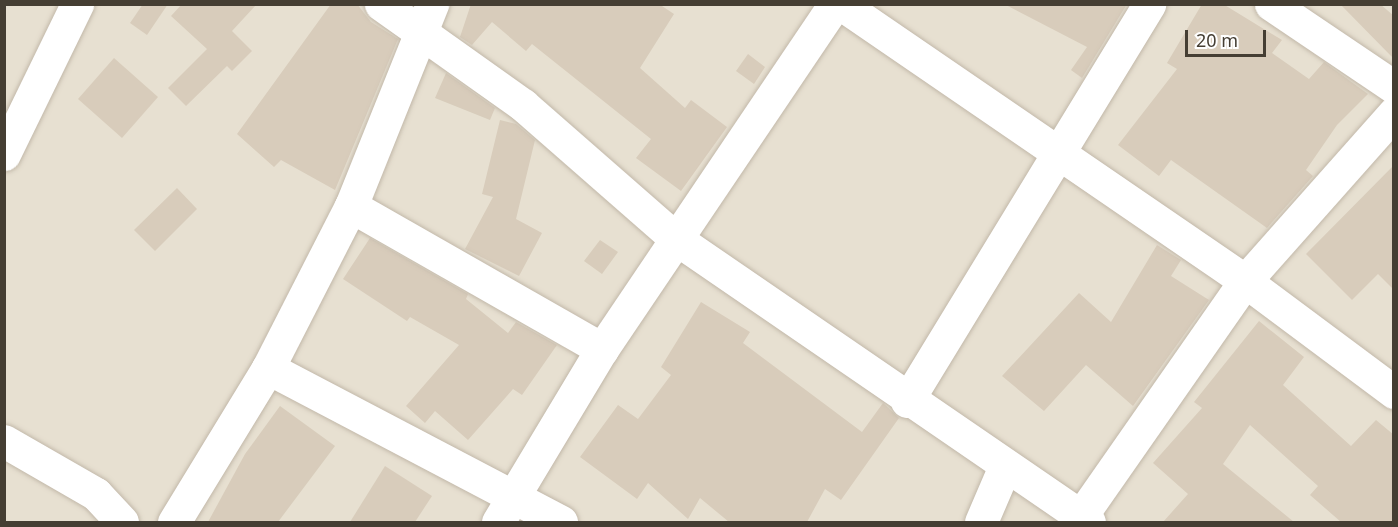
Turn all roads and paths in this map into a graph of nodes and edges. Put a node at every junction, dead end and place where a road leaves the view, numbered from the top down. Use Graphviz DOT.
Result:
graph roads {
  1 [pos="77,4"];
  2 [pos="381,4"];
  3 [pos="835,4"];
  4 [pos="842,4"];
  5 [pos="1149,4"];
  6 [pos="1271,4"];
  7 [pos="425,17"];
  8 [pos="1394,87"];
  9 [pos="1394,113"];
  10 [pos="1058,152"];
  11 [pos="4,154"];
  12 [pos="351,206"];
  13 [pos="675,238"];
  14 [pos="1245,281"];
  15 [pos="602,349"];
  16 [pos="268,368"];
  17 [pos="1394,392"];
  18 [pos="907,401"];
  19 [pos="4,441"];
  20 [pos="1005,466"];
  21 [pos="513,494"];
  22 [pos="1085,519"];
  23 [pos="122,522"];
  24 [pos="174,522"];
  25 [pos="498,522"];
  26 [pos="561,522"];
  27 [pos="981,522"];
  1 -- 11 [label="street"];
  2 -- 7 [label="street"];
  3 -- 13 [label="street"];
  4 -- 10 [label="street"];
  5 -- 10 [label="street"];
  6 -- 8 [label="street"];
  7 -- 12 [label="street"];
  7 -- 13 [label="street"];
  9 -- 14 [label="street"];
  10 -- 14 [label="street"];
  10 -- 18 [label="street"];
  12 -- 15 [label="street"];
  12 -- 16 [label="street"];
  13 -- 15 [label="street"];
  13 -- 18 [label="street"];
  14 -- 17 [label="street"];
  14 -- 22 [label="street"];
  15 -- 21 [label="street"];
  16 -- 21 [label="street"];
  16 -- 24 [label="street"];
  18 -- 20 [label="street"];
  19 -- 23 [label="street"];
  20 -- 22 [label="street"];
  20 -- 27 [label="street"];
  21 -- 25 [label="street"];
  21 -- 26 [label="street"];
}
